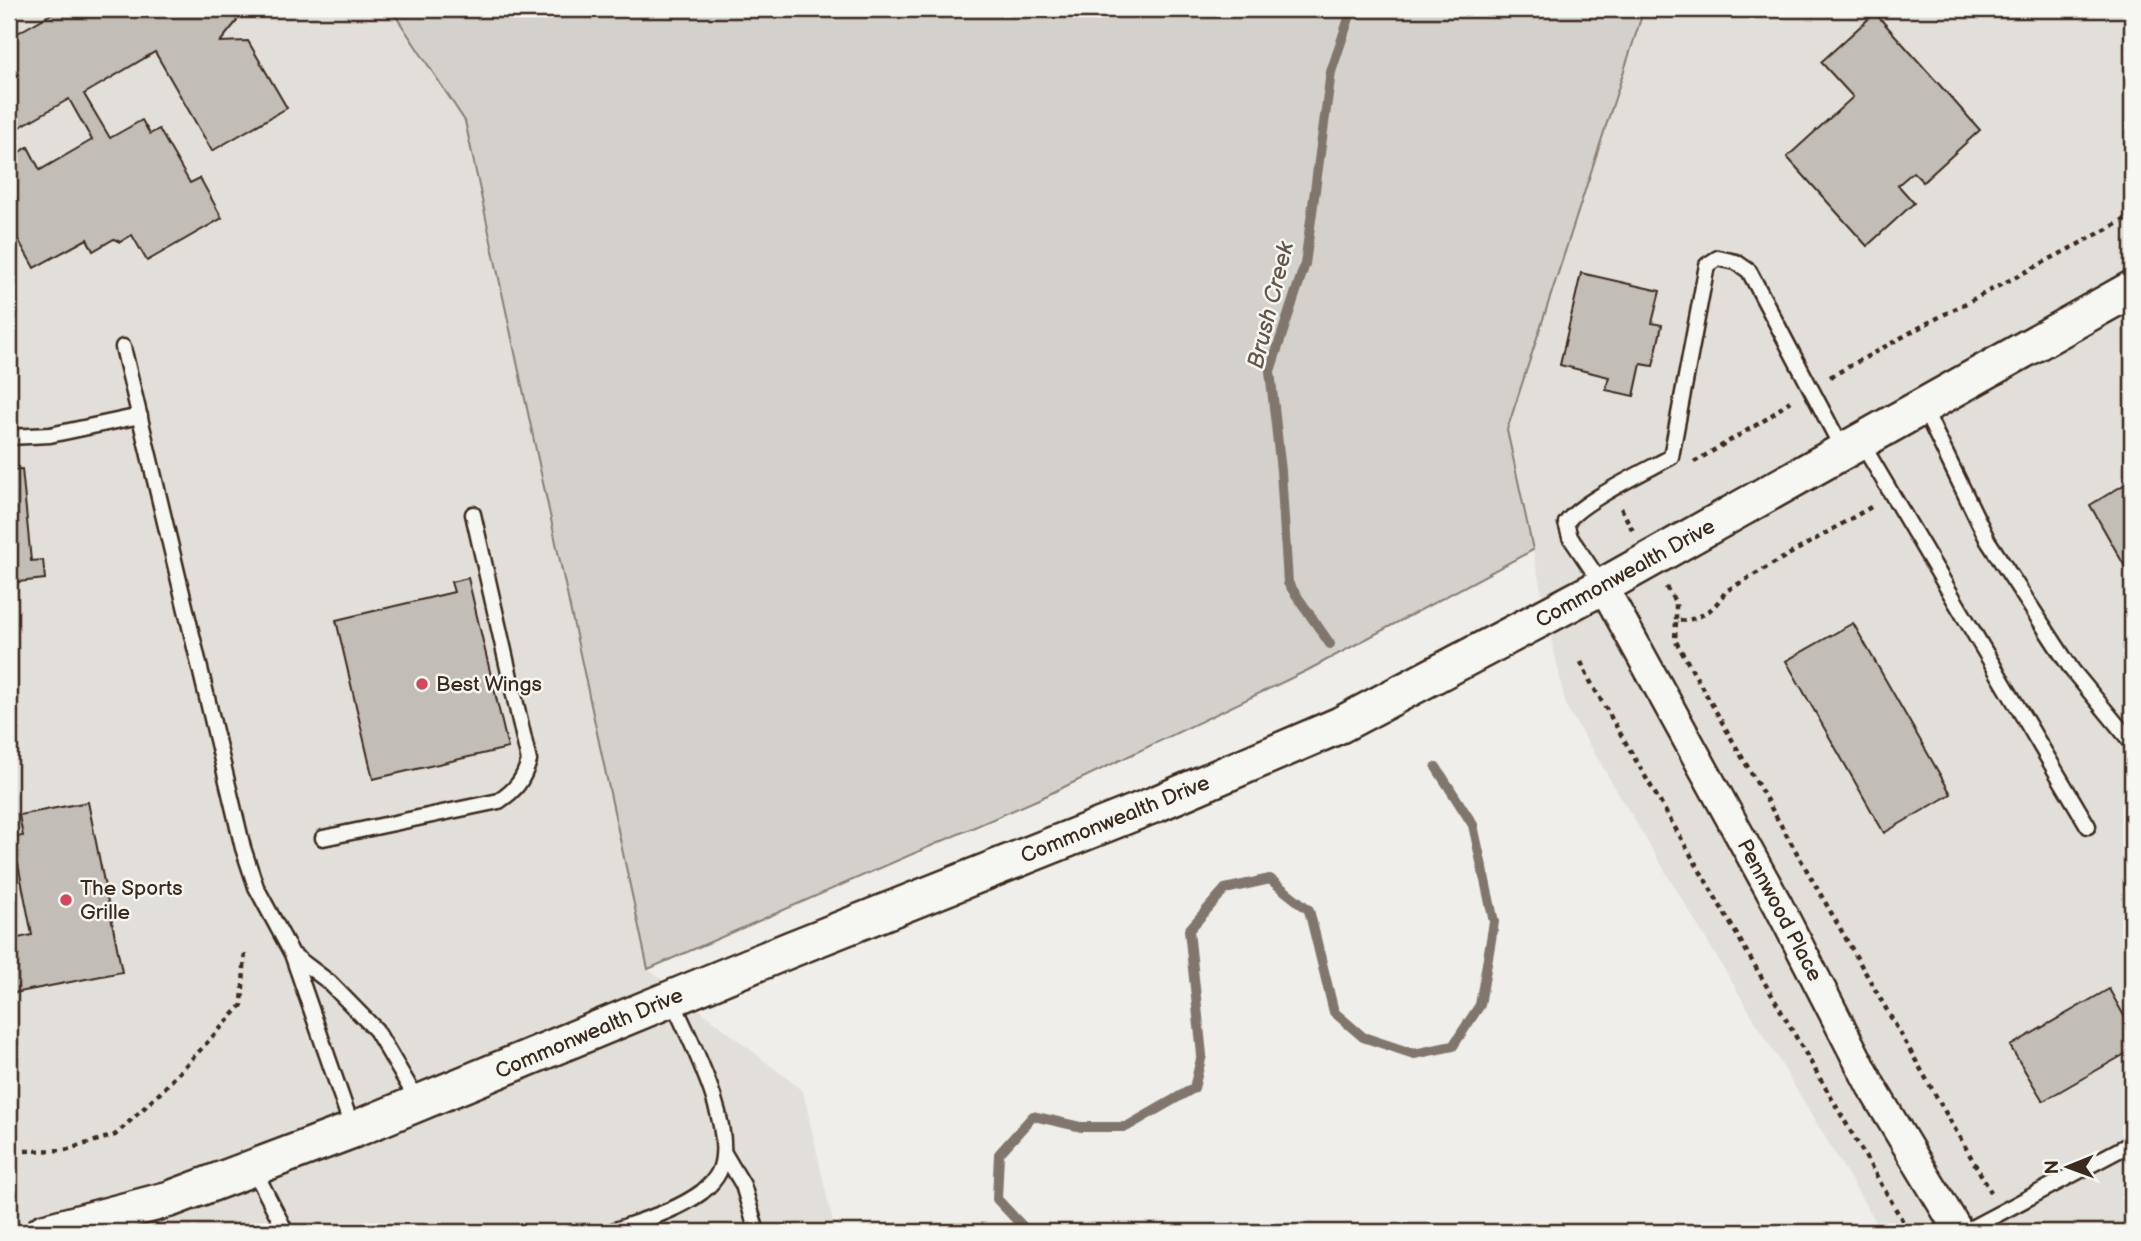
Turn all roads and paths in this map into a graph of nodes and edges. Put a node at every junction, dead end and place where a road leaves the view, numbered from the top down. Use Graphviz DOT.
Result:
graph roads {
  1 [pos="2132,289"];
  2 [pos="123,346"];
  3 [pos="1923,407"];
  4 [pos="140,416"];
  5 [pos="9,437"];
  6 [pos="1852,447"];
  7 [pos="1871,506"];
  8 [pos="473,514"];
  9 [pos="1603,586"];
  10 [pos="1581,662"];
  11 [pos="2132,743"];
  12 [pos="2088,825"];
  13 [pos="323,838"];
  14 [pos="245,950"];
  15 [pos="292,954"];
  16 [pos="671,998"];
  17 [pos="419,1103"];
  18 [pos="353,1130"];
  19 [pos="2132,1143"];
  20 [pos="25,1152"];
  21 [pos="724,1153"];
  22 [pos="253,1168"];
  23 [pos="2003,1211"];
  24 [pos="44,1232"];
  25 [pos="286,1232"];
  26 [pos="609,1232"];
  27 [pos="757,1232"];
  28 [pos="1909,1232"];
  29 [pos="1961,1232"];
  1 -- 3 [label="street, Commonwealth Drive"];
  2 -- 4 [label="lane"];
  3 -- 6 [label="street, Commonwealth Drive"];
  3 -- 11 [label="lane"];
  4 -- 5 [label="lane"];
  4 -- 15 [label="lane"];
  6 -- 9 [label="street, Commonwealth Drive"];
  6 -- 9 [label="lane"];
  6 -- 12 [label="lane"];
  7 -- 23 [label="path"];
  8 -- 13 [label="lane"];
  9 -- 16 [label="street, Commonwealth Drive"];
  9 -- 29 [label="street, Pennwood Place"];
  10 -- 28 [label="path"];
  14 -- 20 [label="path"];
  15 -- 17 [label="lane"];
  15 -- 18 [label="lane"];
  16 -- 17 [label="street, Commonwealth Drive"];
  16 -- 21 [label="lane"];
  17 -- 18 [label="street, Commonwealth Drive"];
  18 -- 22 [label="street, Commonwealth Drive"];
  19 -- 23 [label="lane"];
  21 -- 26 [label="lane"];
  21 -- 27 [label="lane"];
  22 -- 24 [label="street, Commonwealth Drive"];
  22 -- 25 [label="lane"];
  23 -- 29 [label="lane"];
}
